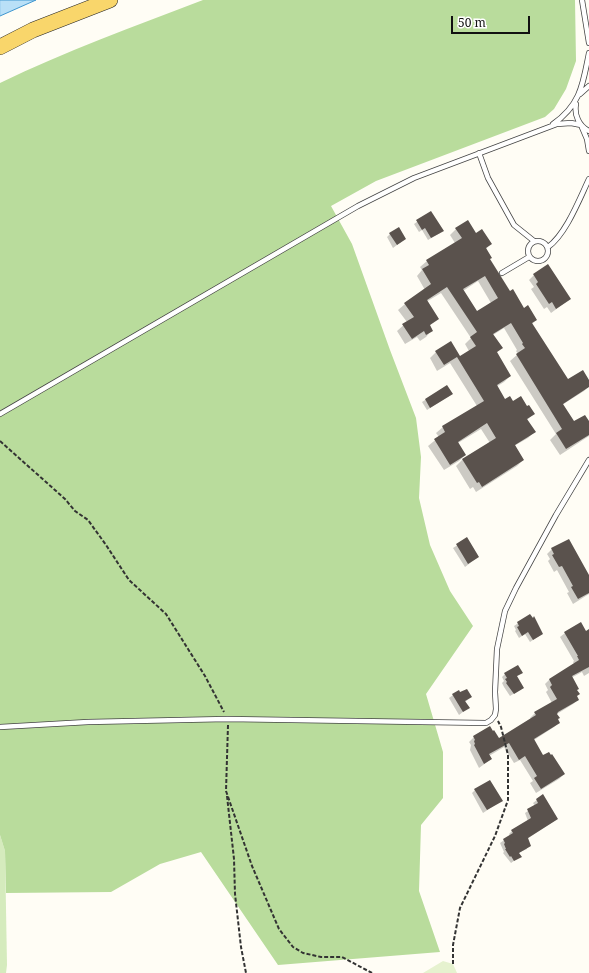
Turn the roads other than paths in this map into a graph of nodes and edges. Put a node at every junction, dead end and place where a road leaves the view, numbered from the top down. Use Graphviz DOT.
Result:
graph roads {
  1 [pos="110,0"];
  2 [pos="582,0"];
  3 [pos="589,43"];
  4 [pos="0,47"];
  5 [pos="589,53"];
  6 [pos="589,86"];
  7 [pos="577,100"];
  8 [pos="550,126"];
  9 [pos="581,126"];
  10 [pos="589,131"];
  11 [pos="589,151"];
  12 [pos="479,153"];
  13 [pos="589,179"];
  14 [pos="534,242"];
  15 [pos="548,247"];
  16 [pos="529,257"];
  17 [pos="502,273"];
  18 [pos="0,414"];
  19 [pos="589,460"];
  20 [pos="0,727"];
  1 -- 4 [label="main road"];
  2 -- 3 [label="lane"];
  5 -- 7 [label="lane"];
  6 -- 7 [label="lane"];
  7 -- 8 [label="lane"];
  7 -- 9 [label="lane"];
  8 -- 9 [label="lane"];
  8 -- 12 [label="lane"];
  9 -- 10 [label="lane"];
  9 -- 11 [label="lane"];
  12 -- 14 [label="lane"];
  12 -- 18 [label="lane"];
  13 -- 15 [label="lane"];
  14 -- 15 [label="lane"];
  14 -- 16 [label="lane"];
  15 -- 16 [label="lane"];
  16 -- 17 [label="lane"];
  19 -- 20 [label="lane"];
}
